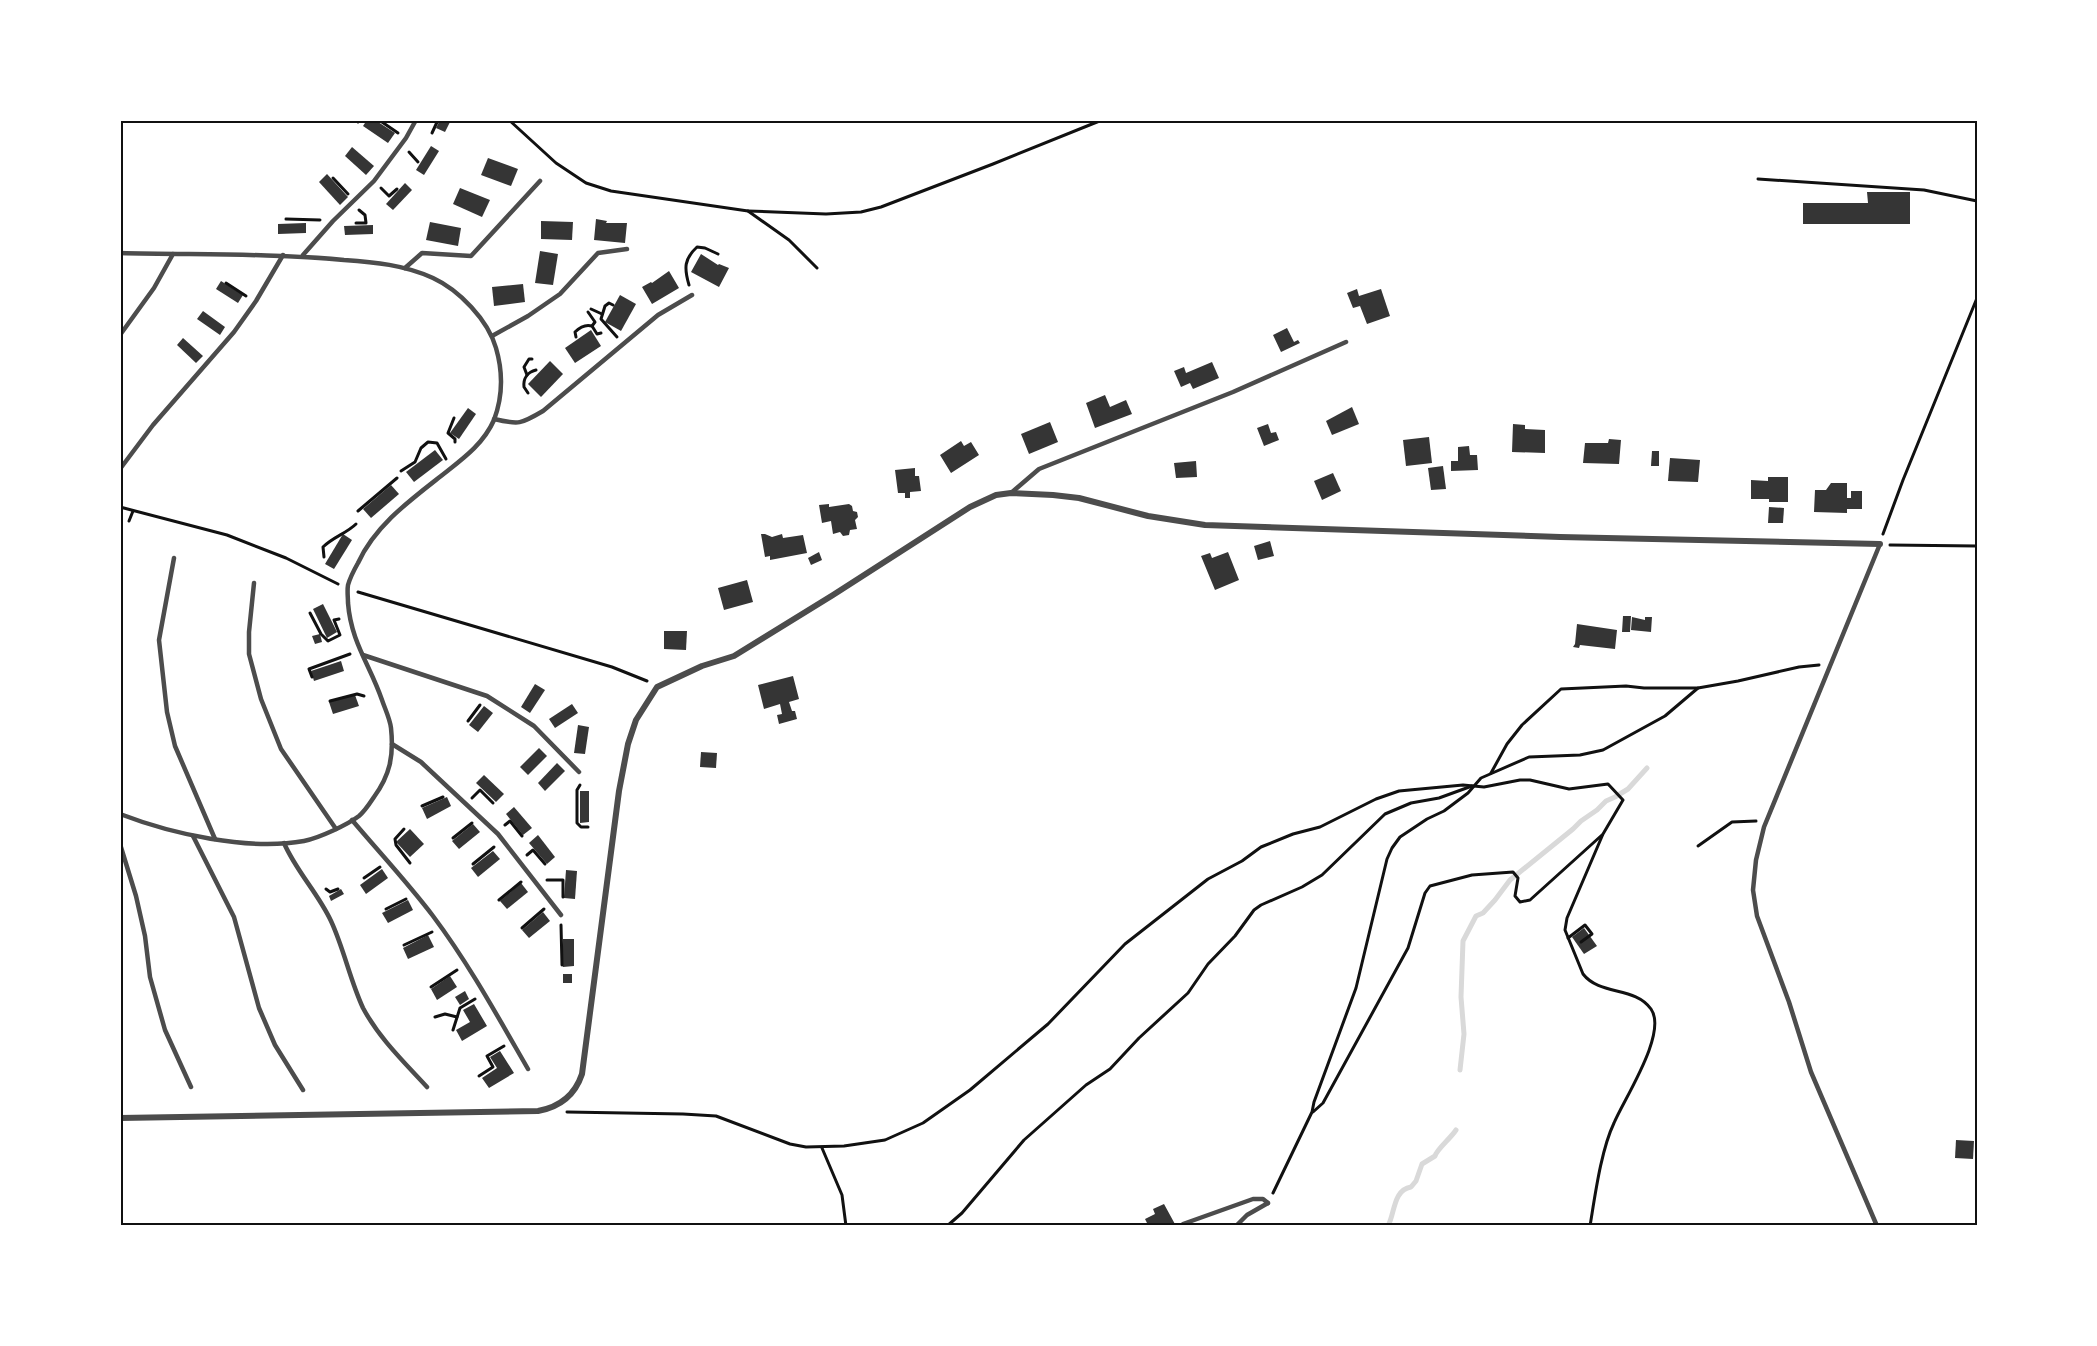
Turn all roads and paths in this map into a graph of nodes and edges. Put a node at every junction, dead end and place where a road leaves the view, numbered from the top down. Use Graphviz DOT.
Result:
graph roads {
  1 [pos="379,120"];
  2 [pos="416,120"];
  3 [pos="437,120"];
  4 [pos="509,120"];
  5 [pos="1102,120"];
  6 [pos="432,133"];
  7 [pos="406,138"];
  8 [pos="333,178"];
  9 [pos="1758,179"];
  10 [pos="374,181"];
  11 [pos="540,181"];
  12 [pos="397,189"];
  13 [pos="1977,201"];
  14 [pos="353,202"];
  15 [pos="748,211"];
  16 [pos="286,219"];
  17 [pos="333,220"];
  18 [pos="356,223"];
  19 [pos="627,249"];
  20 [pos="120,253"];
  21 [pos="173,254"];
  22 [pos="284,255"];
  23 [pos="718,255"];
  24 [pos="302,256"];
  25 [pos="405,268"];
  26 [pos="817,268"];
  27 [pos="226,283"];
  28 [pos="692,295"];
  29 [pos="1977,298"];
  30 [pos="256,302"];
  31 [pos="613,304"];
  32 [pos="602,314"];
  33 [pos="592,326"];
  34 [pos="601,333"];
  35 [pos="120,335"];
  36 [pos="492,336"];
  37 [pos="576,337"];
  38 [pos="626,342"];
  39 [pos="1346,342"];
  40 [pos="532,359"];
  41 [pos="536,370"];
  42 [pos="527,375"];
  43 [pos="528,393"];
  44 [pos="454,418"];
  45 [pos="494,419"];
  46 [pos="454,442"];
  47 [pos="453,467"];
  48 [pos="120,469"];
  49 [pos="401,471"];
  50 [pos="397,478"];
  51 [pos="1011,494"];
  52 [pos="120,507"];
  53 [pos="133,510"];
  54 [pos="358,511"];
  55 [pos="129,520"];
  56 [pos="356,524"];
  57 [pos="1880,544"];
  58 [pos="1977,546"];
  59 [pos="324,557"];
  60 [pos="174,558"];
  61 [pos="254,583"];
  62 [pos="347,588"];
  63 [pos="310,613"];
  64 [pos="349,618"];
  65 [pos="362,653"];
  66 [pos="1832,665"];
  67 [pos="312,676"];
  68 [pos="657,687"];
  69 [pos="1698,688"];
  70 [pos="364,696"];
  71 [pos="487,696"];
  72 [pos="330,701"];
  73 [pos="468,721"];
  74 [pos="392,744"];
  75 [pos="579,772"];
  76 [pos="1490,774"];
  77 [pos="580,785"];
  78 [pos="1474,785"];
  79 [pos="455,792"];
  80 [pos="493,803"];
  81 [pos="467,804"];
  82 [pos="422,806"];
  83 [pos="120,814"];
  84 [pos="481,817"];
  85 [pos="352,820"];
  86 [pos="1767,821"];
  87 [pos="588,827"];
  88 [pos="336,829"];
  89 [pos="404,829"];
  90 [pos="496,832"];
  91 [pos="1603,834"];
  92 [pos="120,836"];
  93 [pos="193,836"];
  94 [pos="522,836"];
  95 [pos="453,838"];
  96 [pos="214,839"];
  97 [pos="502,840"];
  98 [pos="284,843"];
  99 [pos="120,844"];
  100 [pos="1698,846"];
  101 [pos="519,861"];
  102 [pos="387,862"];
  103 [pos="410,863"];
  104 [pos="473,864"];
  105 [pos="545,864"];
  106 [pos="364,878"];
  107 [pos="532,879"];
  108 [pos="415,894"];
  109 [pos="563,897"];
  110 [pos="499,900"];
  111 [pos="386,909"];
  112 [pos="559,913"];
  113 [pos="441,928"];
  114 [pos="522,928"];
  115 [pos="1568,938"];
  116 [pos="1581,942"];
  117 [pos="404,945"];
  118 [pos="466,964"];
  119 [pos="562,965"];
  120 [pos="431,987"];
  121 [pos="485,994"];
  122 [pos="435,1017"];
  123 [pos="457,1017"];
  124 [pos="453,1030"];
  125 [pos="512,1041"];
  126 [pos="528,1069"];
  127 [pos="479,1076"];
  128 [pos="191,1087"];
  129 [pos="427,1087"];
  130 [pos="303,1090"];
  131 [pos="546,1110"];
  132 [pos="1312,1112"];
  133 [pos="120,1118"];
  134 [pos="822,1148"];
  135 [pos="1268,1203"];
  136 [pos="1183,1224"];
  137 [pos="846,1226"];
  138 [pos="947,1226"];
  139 [pos="1236,1226"];
  140 [pos="1590,1226"];
  141 [pos="1877,1226"];
  1 -- 7 [label="path"];
  2 -- 7 [label="lane"];
  3 -- 6 [label="path"];
  4 -- 15 [label="path"];
  5 -- 15 [label="path"];
  7 -- 10 [label="lane"];
  8 -- 14 [label="path"];
  9 -- 13 [label="path"];
  10 -- 12 [label="path"];
  10 -- 14 [label="lane"];
  11 -- 25 [label="lane"];
  14 -- 17 [label="lane"];
  14 -- 18 [label="path"];
  15 -- 26 [label="path"];
  16 -- 17 [label="path"];
  17 -- 24 [label="lane"];
  19 -- 36 [label="lane"];
  20 -- 21 [label="lane"];
  21 -- 22 [label="lane"];
  21 -- 35 [label="lane"];
  22 -- 24 [label="lane"];
  22 -- 30 [label="lane"];
  23 -- 28 [label="path"];
  24 -- 25 [label="lane"];
  25 -- 36 [label="lane"];
  27 -- 30 [label="path"];
  28 -- 38 [label="lane"];
  29 -- 57 [label="path"];
  30 -- 48 [label="lane"];
  31 -- 32 [label="path"];
  32 -- 33 [label="path"];
  32 -- 38 [label="path"];
  33 -- 34 [label="path"];
  33 -- 37 [label="path"];
  36 -- 45 [label="lane"];
  38 -- 45 [label="lane"];
  39 -- 51 [label="lane"];
  40 -- 42 [label="path"];
  41 -- 42 [label="path"];
  42 -- 43 [label="path"];
  44 -- 46 [label="path"];
  45 -- 47 [label="lane"];
  47 -- 49 [label="path"];
  47 -- 62 [label="lane"];
  50 -- 54 [label="path"];
  51 -- 57 [label="street"];
  51 -- 68 [label="street"];
  52 -- 53 [label="path"];
  53 -- 55 [label="path"];
  53 -- 62 [label="path"];
  56 -- 59 [label="path"];
  57 -- 58 [label="path"];
  57 -- 66 [label="lane"];
  60 -- 96 [label="lane"];
  61 -- 88 [label="lane"];
  62 -- 64 [label="lane"];
  62 -- 68 [label="path"];
  63 -- 64 [label="path"];
  64 -- 65 [label="lane"];
  65 -- 67 [label="path"];
  65 -- 71 [label="lane"];
  65 -- 74 [label="lane"];
  66 -- 69 [label="path"];
  66 -- 86 [label="lane"];
  68 -- 131 [label="street"];
  69 -- 76 [label="path"];
  69 -- 76 [label="path"];
  70 -- 72 [label="path"];
  71 -- 73 [label="path"];
  71 -- 75 [label="lane"];
  74 -- 79 [label="lane"];
  74 -- 85 [label="lane"];
  76 -- 78 [label="path"];
  77 -- 87 [label="path"];
  78 -- 91 [label="path"];
  78 -- 132 [label="path"];
  78 -- 134 [label="path"];
  78 -- 138 [label="path"];
  79 -- 81 [label="lane"];
  79 -- 82 [label="path"];
  80 -- 81 [label="path"];
  81 -- 84 [label="lane"];
  83 -- 92 [label="lane"];
  83 -- 93 [label="lane"];
  84 -- 90 [label="lane"];
  84 -- 95 [label="path"];
  85 -- 88 [label="lane"];
  85 -- 102 [label="lane"];
  86 -- 100 [label="path"];
  86 -- 141 [label="lane"];
  88 -- 98 [label="lane"];
  89 -- 103 [label="path"];
  90 -- 94 [label="path"];
  90 -- 97 [label="lane"];
  91 -- 115 [label="path"];
  91 -- 132 [label="path"];
  93 -- 96 [label="lane"];
  93 -- 130 [label="lane"];
  96 -- 98 [label="lane"];
  97 -- 101 [label="lane"];
  97 -- 104 [label="path"];
  98 -- 129 [label="lane"];
  99 -- 128 [label="lane"];
  101 -- 105 [label="path"];
  101 -- 107 [label="lane"];
  102 -- 106 [label="path"];
  102 -- 108 [label="lane"];
  107 -- 109 [label="path"];
  107 -- 110 [label="path"];
  107 -- 112 [label="lane"];
  108 -- 111 [label="path"];
  108 -- 113 [label="lane"];
  112 -- 114 [label="path"];
  112 -- 119 [label="path"];
  113 -- 117 [label="path"];
  113 -- 118 [label="lane"];
  115 -- 116 [label="path"];
  115 -- 140 [label="path"];
  118 -- 120 [label="path"];
  118 -- 121 [label="lane"];
  121 -- 123 [label="path"];
  121 -- 125 [label="lane"];
  122 -- 123 [label="path"];
  123 -- 124 [label="path"];
  125 -- 126 [label="lane"];
  125 -- 127 [label="path"];
  131 -- 133 [label="street"];
  131 -- 134 [label="path"];
  132 -- 135 [label="path"];
  134 -- 137 [label="path"];
  135 -- 136 [label="lane"];
  135 -- 139 [label="lane"];
}
